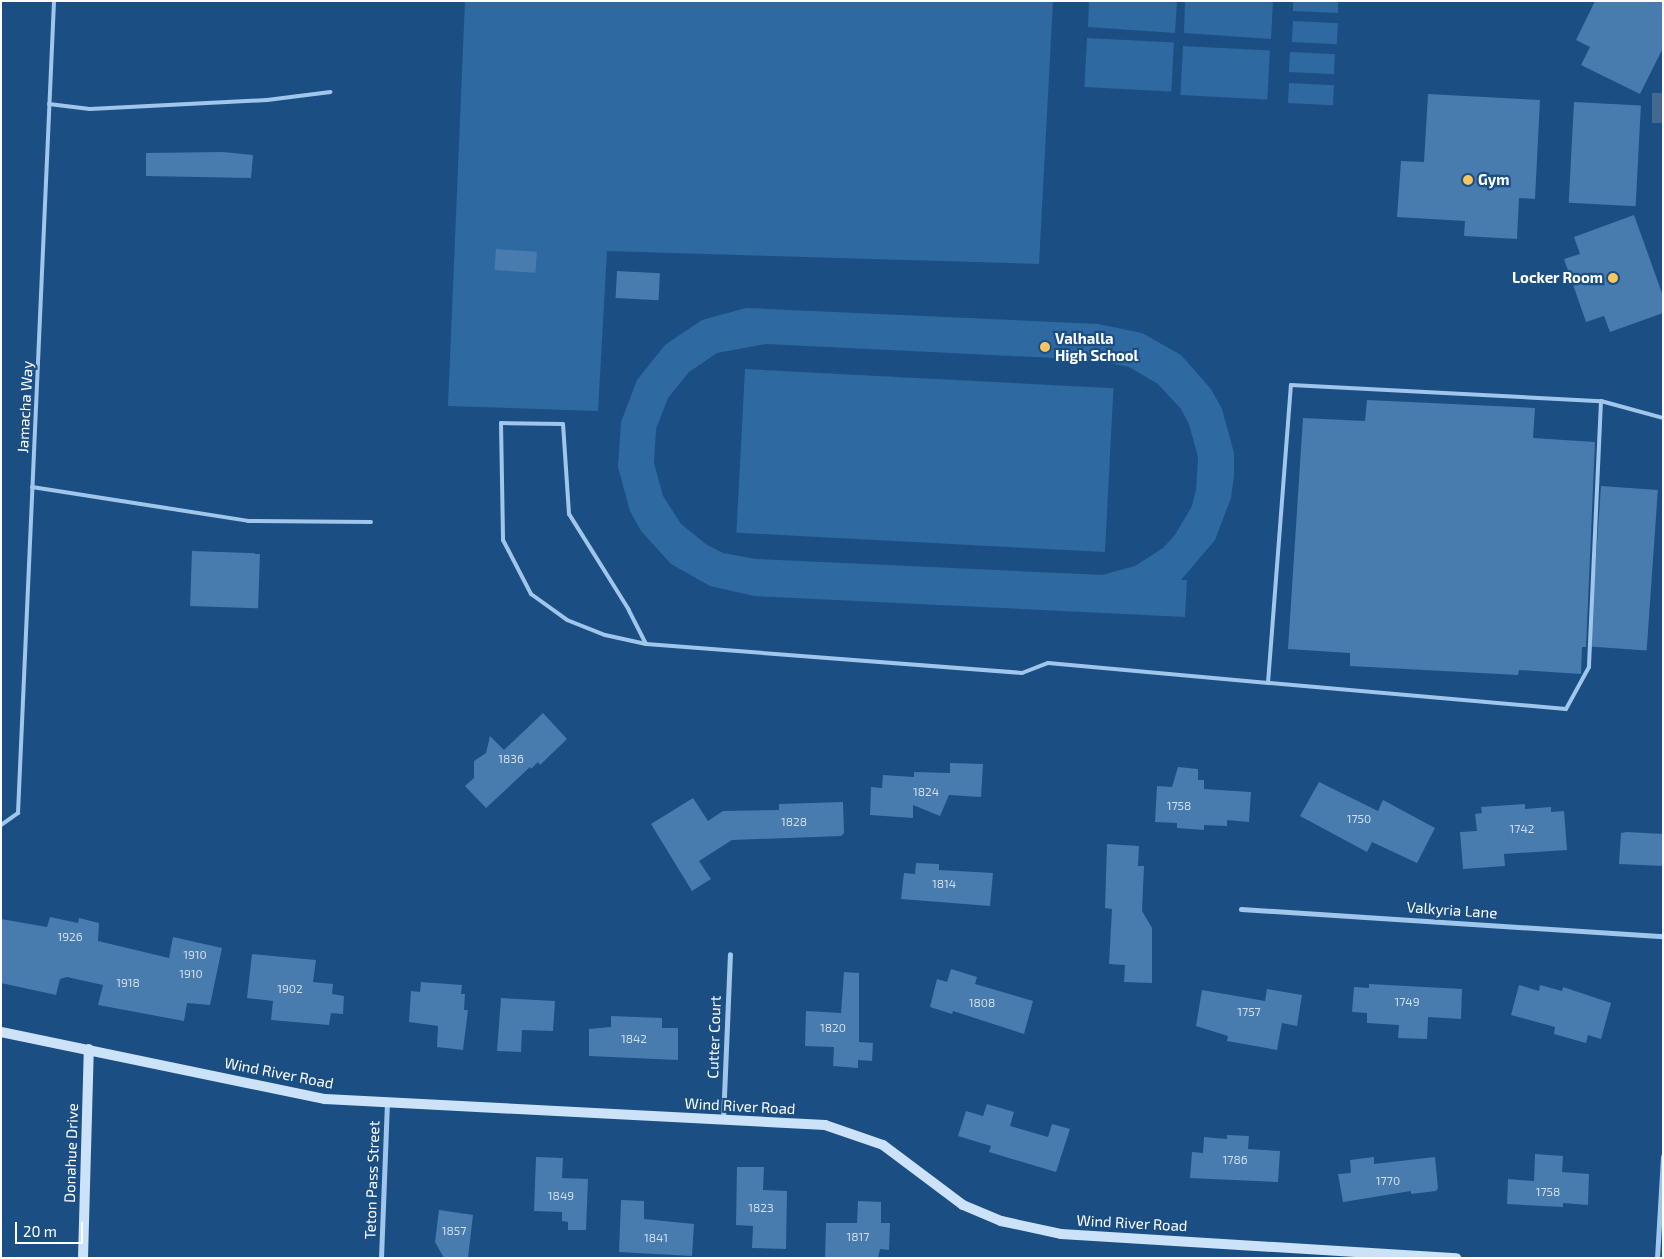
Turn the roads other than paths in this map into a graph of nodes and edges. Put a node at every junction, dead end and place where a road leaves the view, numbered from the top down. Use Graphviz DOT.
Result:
graph roads {
  1 [pos="54,1"];
  2 [pos="330,92"];
  3 [pos="49,104"];
  4 [pos="1601,402"];
  5 [pos="1663,418"];
  6 [pos="32,487"];
  7 [pos="371,522"];
  8 [pos="646,644"];
  9 [pos="1268,683"];
  10 [pos="1,825"];
  11 [pos="1240,909"];
  12 [pos="1663,936"];
  13 [pos="730,954"];
  14 [pos="1,1032"];
  15 [pos="89,1049"];
  16 [pos="387,1102"];
  17 [pos="723,1120"];
  18 [pos="1663,1156"];
  19 [pos="83,1258"];
  20 [pos="381,1258"];
  21 [pos="1456,1258"];
  22 [pos="1657,1258"];
  1 -- 3 [label="lane, Jamacha Way"];
  2 -- 3 [label="lane"];
  3 -- 6 [label="lane, Jamacha Way"];
  4 -- 5 [label="lane"];
  4 -- 9 [label="lane"];
  4 -- 9 [label="lane"];
  6 -- 7 [label="lane"];
  6 -- 10 [label="lane, Jamacha Way"];
  8 -- 8 [label="lane"];
  8 -- 9 [label="lane"];
  11 -- 12 [label="street, Valkyria Lane"];
  13 -- 17 [label="street, Cutter Court"];
  14 -- 15 [label="street, Wind River Road"];
  15 -- 16 [label="street, Wind River Road"];
  15 -- 19 [label="street, Donahue Drive"];
  16 -- 17 [label="street, Wind River Road"];
  16 -- 20 [label="street, Teton Pass Street"];
  17 -- 21 [label="street, Wind River Road"];
  18 -- 22 [label="street"];
}
